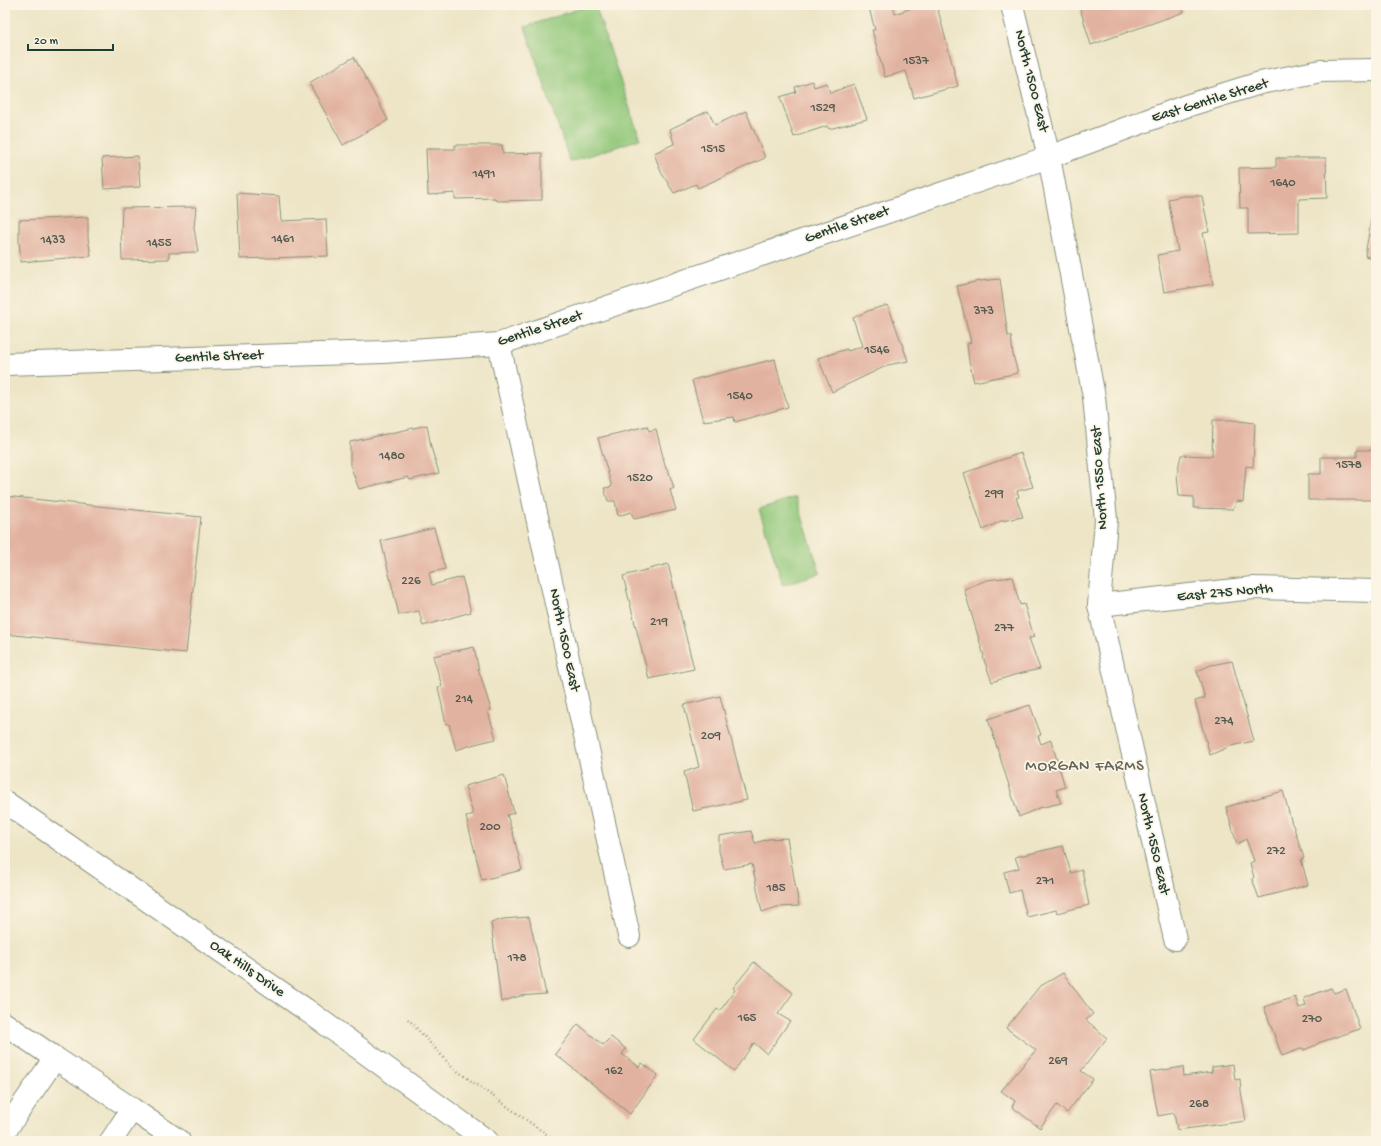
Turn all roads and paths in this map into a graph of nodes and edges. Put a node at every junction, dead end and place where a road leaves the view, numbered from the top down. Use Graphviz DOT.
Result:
graph roads {
  1 [pos="1012,5"];
  2 [pos="1376,70"];
  3 [pos="1049,157"];
  4 [pos="499,344"];
  5 [pos="5,364"];
  6 [pos="1376,591"];
  7 [pos="1099,606"];
  8 [pos="5,802"];
  9 [pos="629,936"];
  10 [pos="1175,939"];
  11 [pos="408,1019"];
  12 [pos="5,1024"];
  13 [pos="55,1058"];
  14 [pos="132,1109"];
  15 [pos="5,1131"];
  16 [pos="111,1141"];
  17 [pos="179,1141"];
  18 [pos="487,1141"];
  19 [pos="556,1141"];
  1 -- 3 [label="street, North 1500 East"];
  2 -- 3 [label="street, East Gentile Street"];
  3 -- 4 [label="street, Gentile Street"];
  3 -- 7 [label="street, North 1550 East"];
  4 -- 5 [label="street, Gentile Street"];
  4 -- 9 [label="street, North 1500 East"];
  6 -- 7 [label="street, East 275 North"];
  7 -- 10 [label="street, North 1550 East"];
  8 -- 18 [label="street, Oak Hills Drive"];
  11 -- 19 [label="path"];
  12 -- 13 [label="street"];
  13 -- 14 [label="street"];
  13 -- 15 [label="street"];
  14 -- 16 [label="street"];
  14 -- 17 [label="street"];
}
